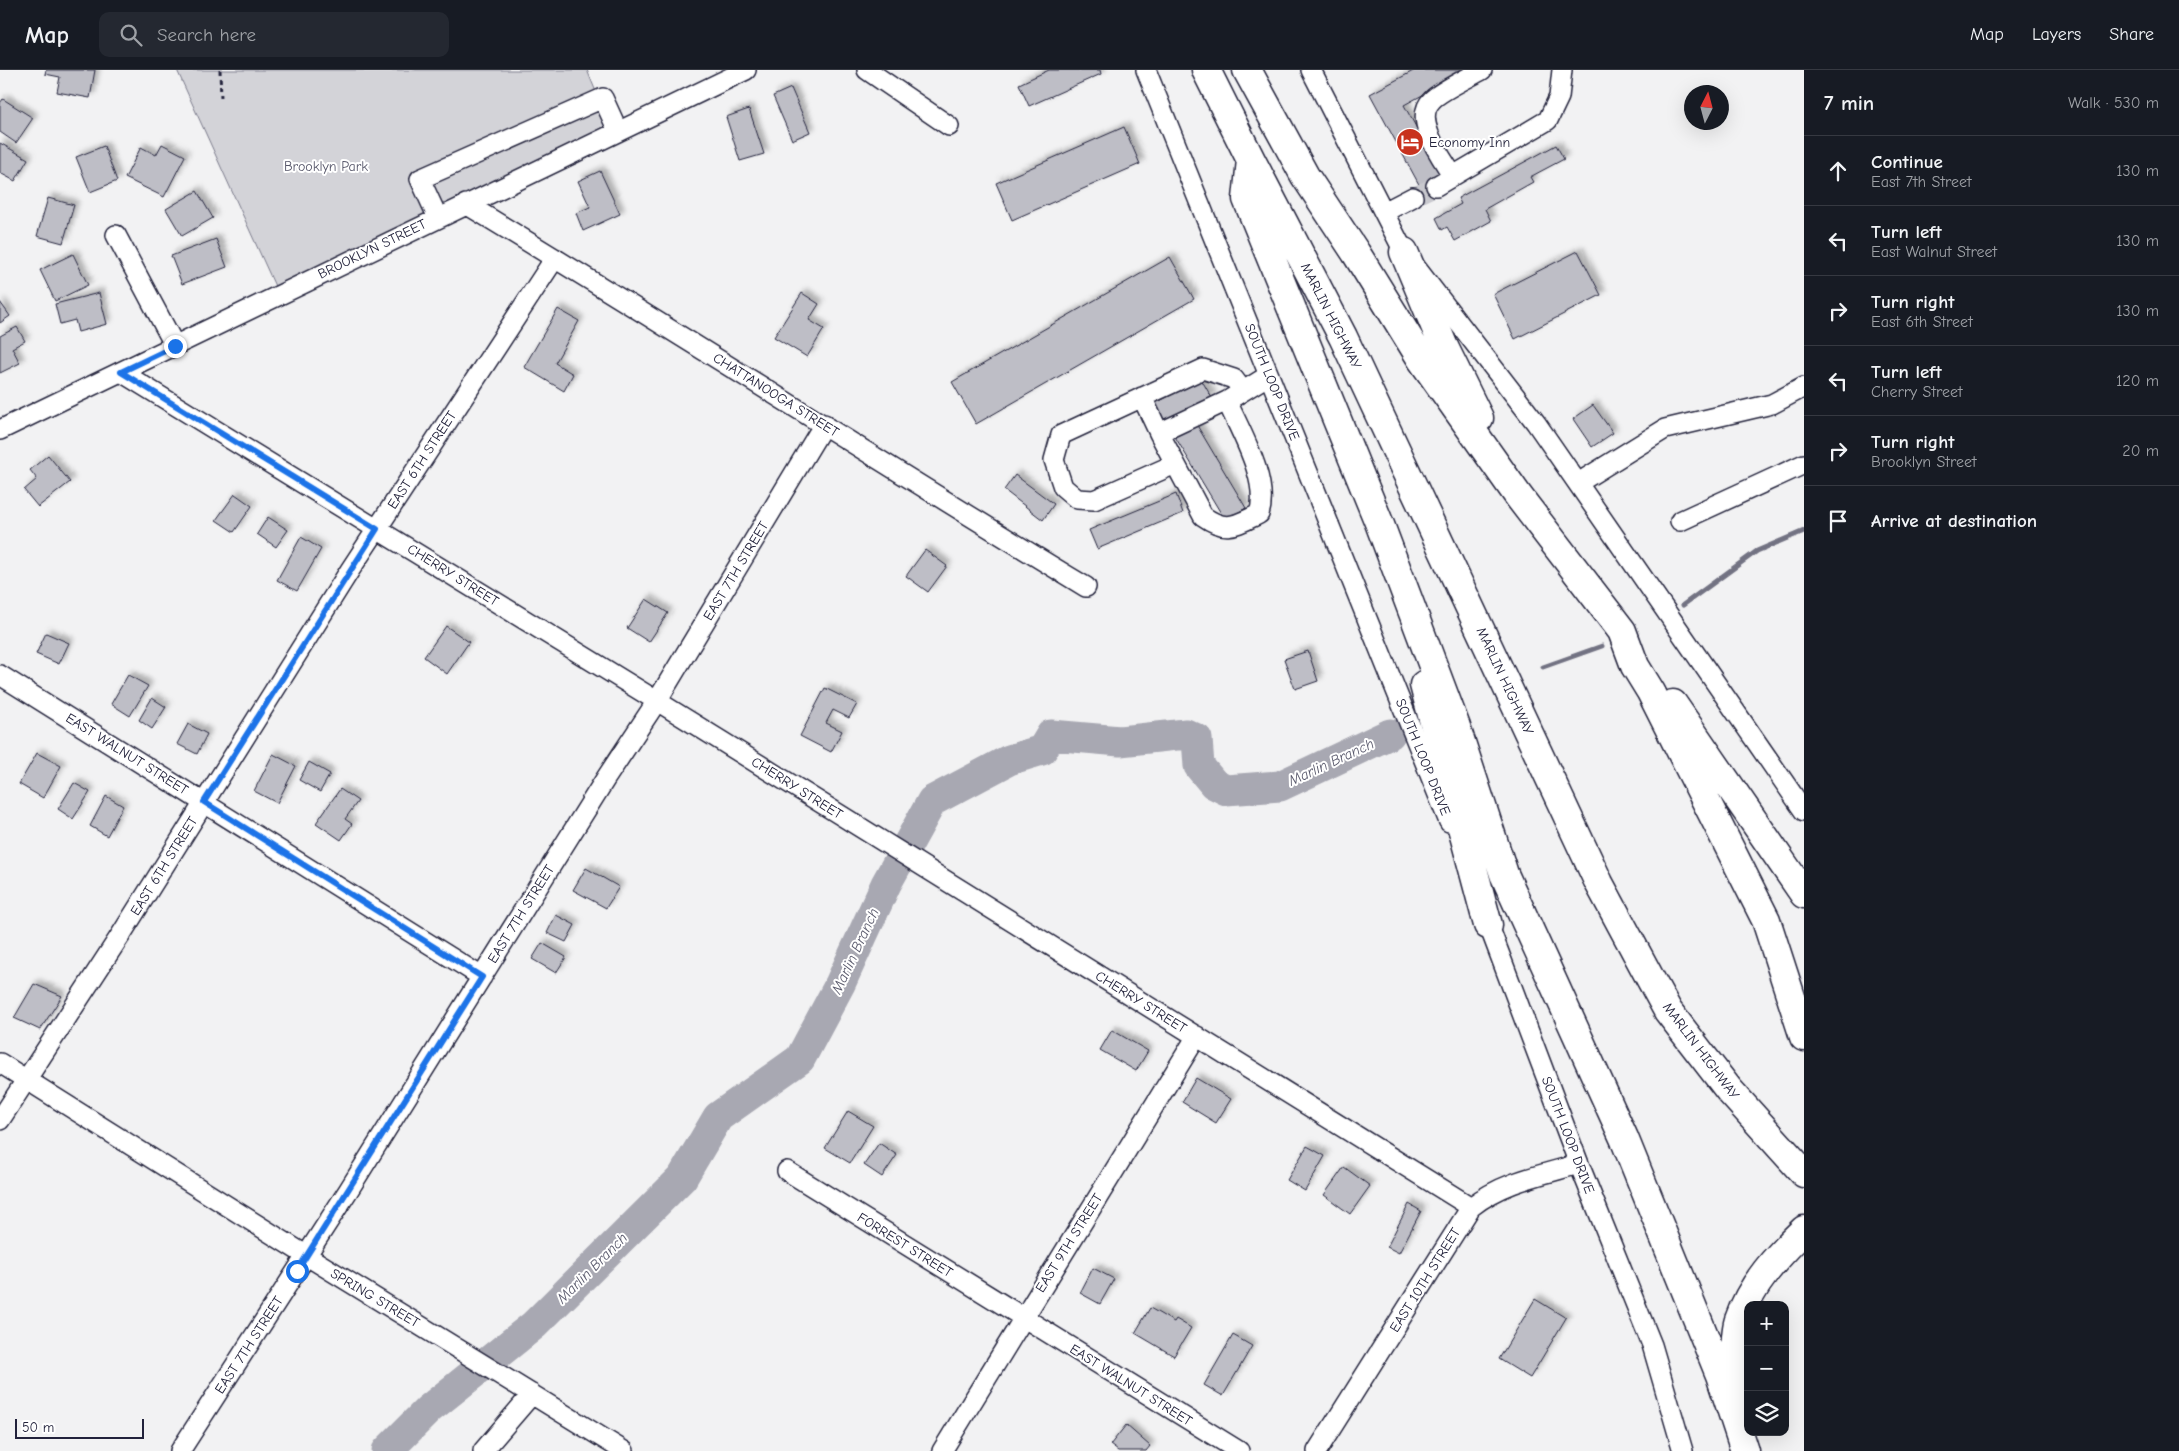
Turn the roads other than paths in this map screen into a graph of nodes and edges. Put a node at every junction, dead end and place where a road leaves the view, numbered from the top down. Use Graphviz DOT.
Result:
graph roads {
  1 [pos="746,70"];
  2 [pos="867,70"];
  3 [pos="1146,70"];
  4 [pos="1206,70"];
  5 [pos="1247,70"];
  6 [pos="1312,70"];
  7 [pos="1482,70"];
  8 [pos="1562,70"];
  9 [pos="949,126"];
  10 [pos="618,131"];
  11 [pos="1251,160"];
  12 [pos="1453,176"];
  13 [pos="1436,186"];
  14 [pos="1414,197"];
  15 [pos="466,204"];
  16 [pos="1384,212"];
  17 [pos="438,218"];
  18 [pos="116,235"];
  19 [pos="1404,252"];
  20 [pos="555,258"];
  21 [pos="175,346"];
  22 [pos="121,372"];
  23 [pos="1269,375"];
  24 [pos="1804,387"];
  25 [pos="1243,390"];
  26 [pos="1142,397"];
  27 [pos="1227,401"];
  28 [pos="824,424"];
  29 [pos="0,430"];
  30 [pos="1159,433"];
  31 [pos="1175,464"];
  32 [pos="1804,464"];
  33 [pos="1578,483"];
  34 [pos="1519,497"];
  35 [pos="1680,521"];
  36 [pos="1380,525"];
  37 [pos="377,529"];
  38 [pos="1086,587"];
  39 [pos="1622,631"];
  40 [pos="0,675"];
  41 [pos="657,701"];
  42 [pos="204,802"];
  43 [pos="1804,811"];
  44 [pos="1804,894"];
  45 [pos="1488,926"];
  46 [pos="482,977"];
  47 [pos="1197,1036"];
  48 [pos="1804,1037"];
  49 [pos="0,1063"];
  50 [pos="26,1080"];
  51 [pos="0,1120"];
  52 [pos="1579,1164"];
  53 [pos="787,1171"];
  54 [pos="1804,1173"];
  55 [pos="1471,1207"];
  56 [pos="1804,1230"];
  57 [pos="307,1256"];
  58 [pos="1023,1318"];
  59 [pos="532,1394"];
  60 [pos="1743,1446"];
  61 [pos="180,1451"];
  62 [pos="483,1451"];
  63 [pos="624,1451"];
  64 [pos="942,1451"];
  65 [pos="1240,1451"];
  66 [pos="1317,1451"];
  67 [pos="1683,1451"];
  1 -- 10 [label="street, BROOKLYN STREET"];
  2 -- 9 [label="street"];
  3 -- 23 [label="street, SOUTH LOOP DRIVE"];
  4 -- 11 [label="highway, MARLIN HIGHWAY"];
  5 -- 34 [label="highway"];
  6 -- 16 [label="street"];
  7 -- 12 [label="street"];
  8 -- 12 [label="street"];
  10 -- 15 [label="street, BROOKLYN STREET"];
  10 -- 17 [label="street"];
  11 -- 36 [label="highway"];
  11 -- 54 [label="highway, MARLIN HIGHWAY"];
  12 -- 13 [label="street"];
  14 -- 16 [label="street"];
  15 -- 17 [label="street, BROOKLYN STREET"];
  15 -- 20 [label="street, CHATTANOOGA STREET"];
  16 -- 19 [label="street"];
  17 -- 21 [label="street, BROOKLYN STREET"];
  18 -- 21 [label="street"];
  19 -- 33 [label="street"];
  19 -- 34 [label="highway"];
  20 -- 28 [label="street, CHATTANOOGA STREET"];
  20 -- 37 [label="street, EAST 6TH STREET"];
  21 -- 22 [label="street, BROOKLYN STREET"];
  22 -- 29 [label="street, BROOKLYN STREET"];
  22 -- 37 [label="street, CHERRY STREET"];
  23 -- 25 [label="street"];
  23 -- 45 [label="street, SOUTH LOOP DRIVE"];
  24 -- 33 [label="street"];
  25 -- 26 [label="street"];
  25 -- 27 [label="street"];
  26 -- 30 [label="street"];
  26 -- 31 [label="street"];
  27 -- 30 [label="street"];
  27 -- 31 [label="street"];
  28 -- 38 [label="street, CHATTANOOGA STREET"];
  28 -- 41 [label="street, EAST 7TH STREET"];
  30 -- 31 [label="street"];
  32 -- 35 [label="street"];
  33 -- 43 [label="street"];
  34 -- 39 [label="highway"];
  36 -- 45 [label="highway"];
  36 -- 60 [label="highway"];
  37 -- 41 [label="street, CHERRY STREET"];
  37 -- 42 [label="street, EAST 6TH STREET"];
  39 -- 44 [label="highway"];
  39 -- 48 [label="highway"];
  40 -- 42 [label="street, EAST WALNUT STREET"];
  41 -- 46 [label="street, EAST 7TH STREET"];
  41 -- 47 [label="street, CHERRY STREET"];
  42 -- 46 [label="street, EAST WALNUT STREET"];
  42 -- 50 [label="street, EAST 6TH STREET"];
  45 -- 52 [label="street, SOUTH LOOP DRIVE"];
  46 -- 57 [label="street, EAST 7TH STREET"];
  47 -- 55 [label="street, CHERRY STREET"];
  47 -- 58 [label="street, EAST 9TH STREET"];
  49 -- 50 [label="street, SPRING STREET"];
  50 -- 51 [label="street, EAST 6TH STREET"];
  50 -- 57 [label="street, SPRING STREET"];
  52 -- 55 [label="street, EAST 10TH STREET"];
  52 -- 67 [label="street, SOUTH LOOP DRIVE"];
  53 -- 58 [label="street, FORREST STREET"];
  55 -- 66 [label="street, EAST 10TH STREET"];
  56 -- 60 [label="highway"];
  57 -- 59 [label="street, SPRING STREET"];
  57 -- 61 [label="street, EAST 7TH STREET"];
  58 -- 64 [label="street, EAST 9TH STREET"];
  58 -- 65 [label="street, EAST WALNUT STREET"];
  59 -- 62 [label="street"];
  59 -- 63 [label="street, SPRING STREET"];
}
